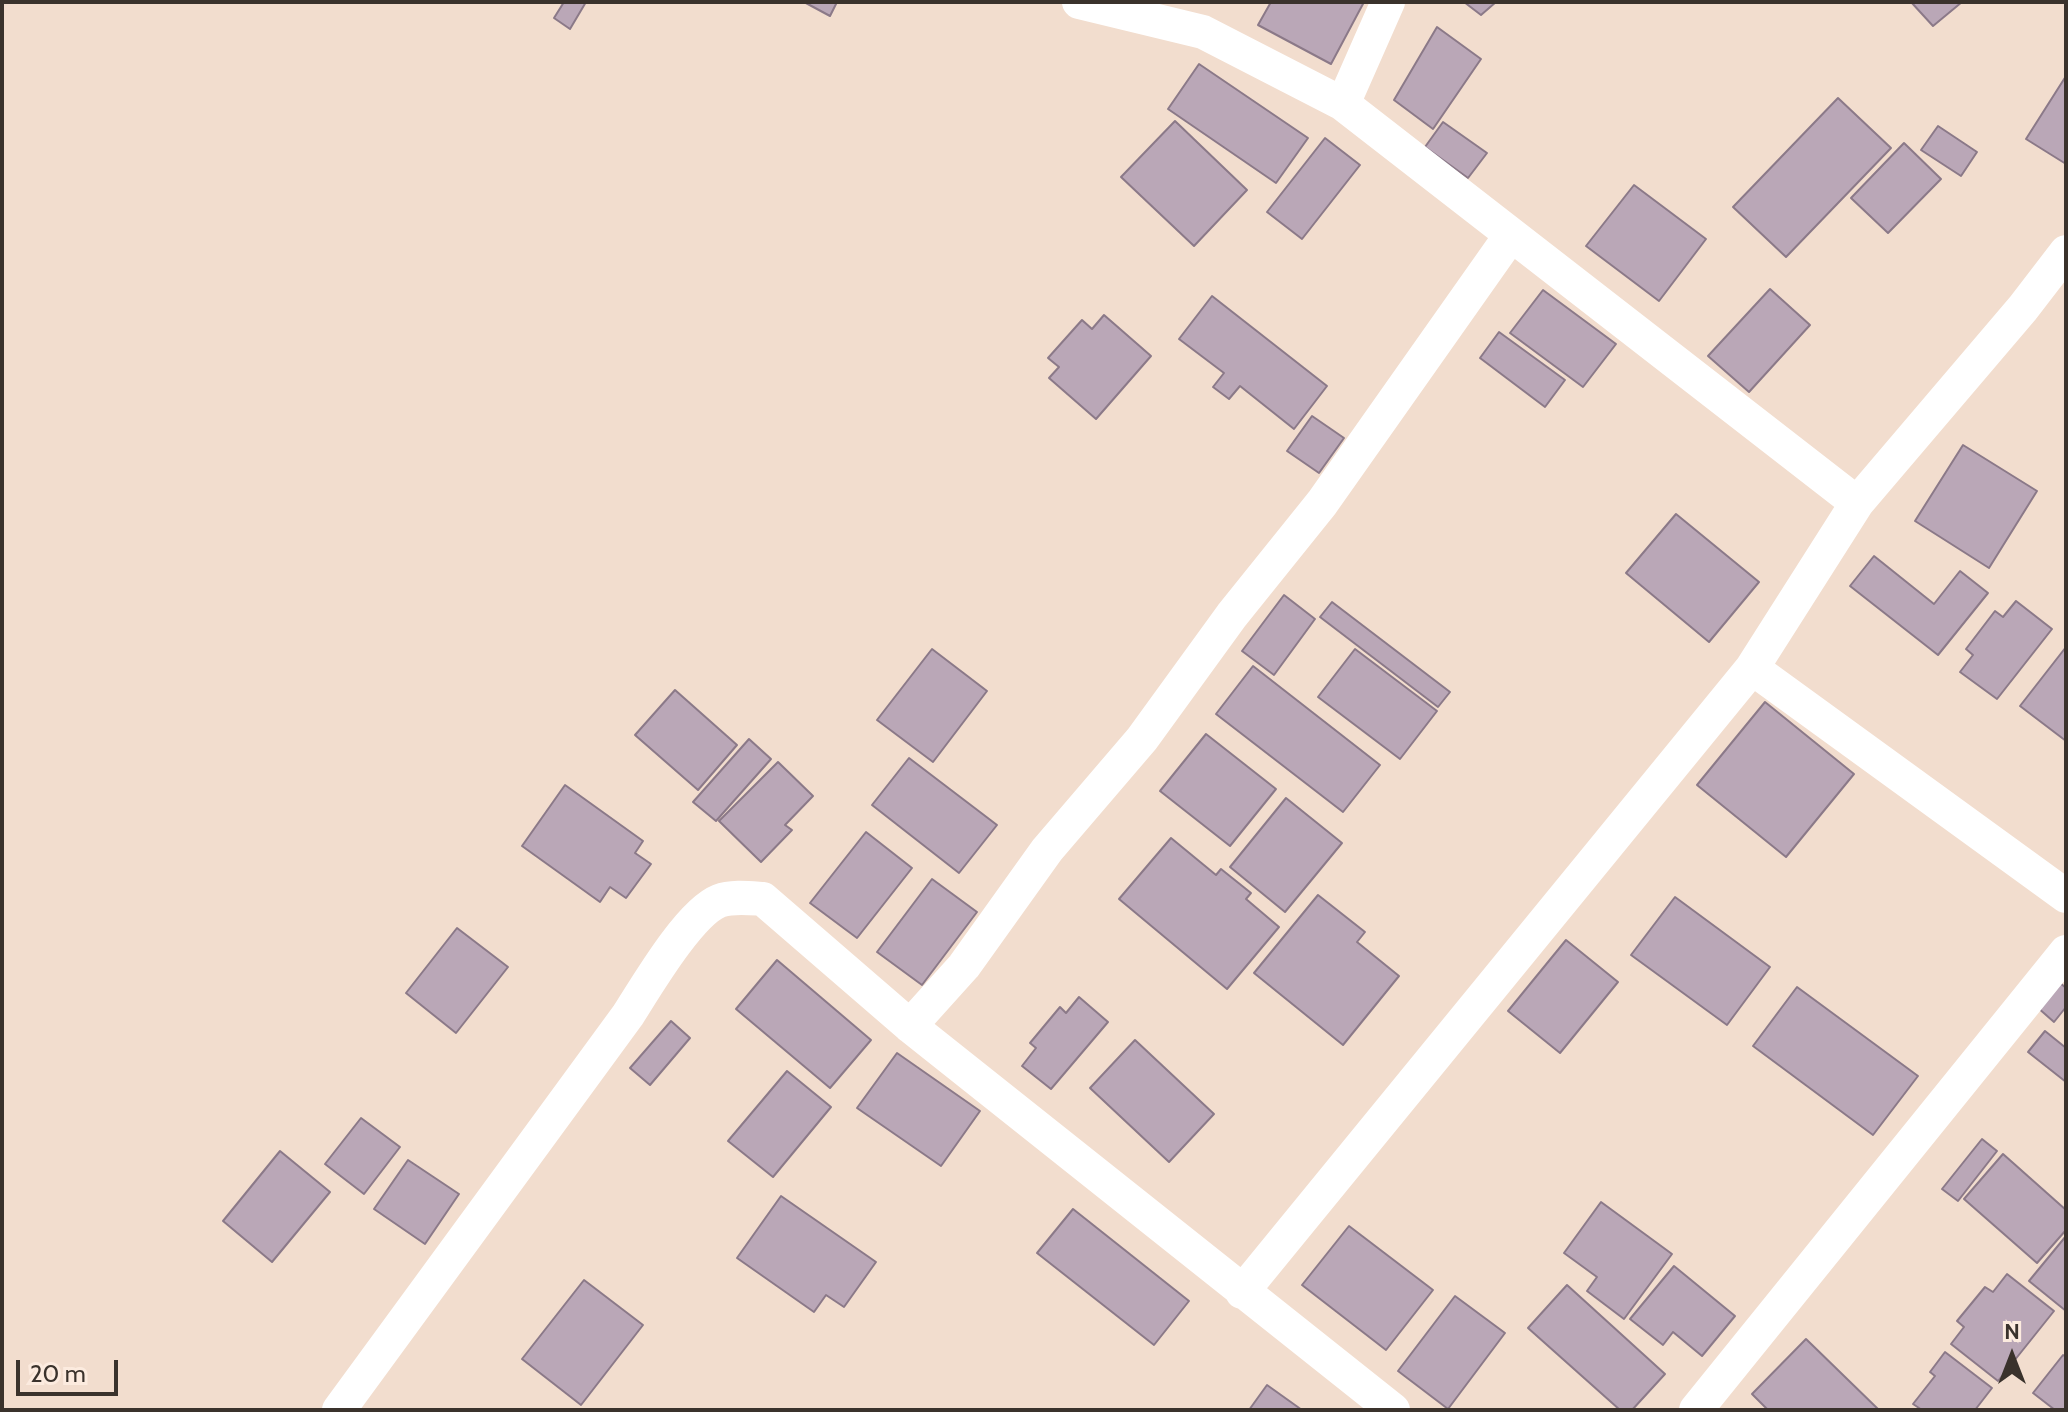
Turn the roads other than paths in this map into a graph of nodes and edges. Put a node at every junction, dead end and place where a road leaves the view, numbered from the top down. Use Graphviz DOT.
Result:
graph roads {
  1 [pos="1079,2"];
  2 [pos="1388,2"];
  3 [pos="1343,104"];
  4 [pos="1511,235"];
  5 [pos="2066,252"];
  6 [pos="1857,503"];
  7 [pos="1752,668"];
  8 [pos="2066,896"];
  9 [pos="2066,952"];
  10 [pos="910,1026"];
  11 [pos="1242,1292"];
  12 [pos="339,1410"];
  13 [pos="1393,1410"];
  14 [pos="1696,1410"];
  1 -- 3 [label="street"];
  2 -- 3 [label="street"];
  3 -- 4 [label="street"];
  4 -- 6 [label="street"];
  4 -- 10 [label="street"];
  5 -- 6 [label="street"];
  6 -- 7 [label="street"];
  7 -- 8 [label="street"];
  7 -- 11 [label="street"];
  9 -- 14 [label="street"];
  10 -- 11 [label="street"];
  10 -- 12 [label="street"];
  11 -- 13 [label="street"];
}
